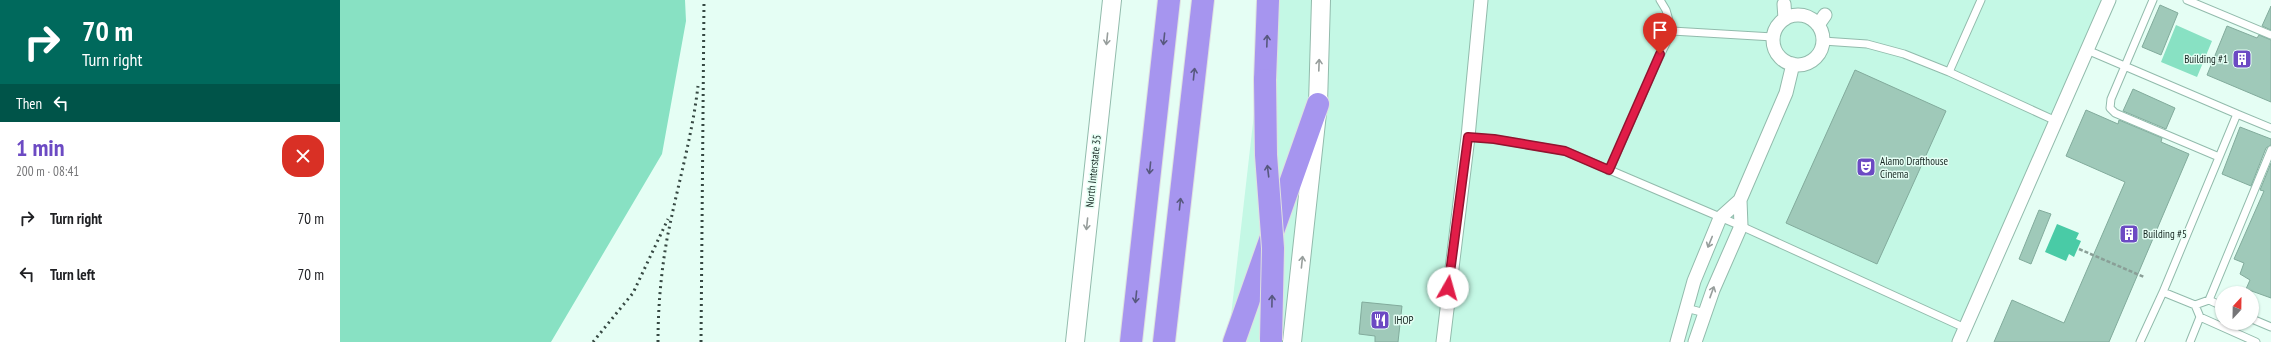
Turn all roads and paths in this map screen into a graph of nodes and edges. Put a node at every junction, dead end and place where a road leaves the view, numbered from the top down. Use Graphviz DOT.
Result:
graph roads {
  1 [pos="1112,0"];
  2 [pos="1169,0"];
  3 [pos="1203,0"];
  4 [pos="1268,0"];
  5 [pos="1321,0"];
  6 [pos="1481,0"];
  7 [pos="1660,0"];
  8 [pos="1981,0"];
  9 [pos="2109,0"];
  10 [pos="2153,0"];
  11 [pos="2187,0"];
  12 [pos="1784,4"];
  13 [pos="1785,19"];
  14 [pos="1672,31"];
  15 [pos="2271,35"];
  16 [pos="1773,37"];
  17 [pos="1823,41"];
  18 [pos="2087,50"];
  19 [pos="1792,64"];
  20 [pos="2125,65"];
  21 [pos="1948,72"];
  22 [pos="1318,104"];
  23 [pos="2237,114"];
  24 [pos="2056,121"];
  25 [pos="2271,128"];
  26 [pos="1468,137"];
  27 [pos="2271,150"];
  28 [pos="2219,157"];
  29 [pos="1609,170"];
  30 [pos="1740,200"];
  31 [pos="1720,218"];
  32 [pos="1741,226"];
  33 [pos="2079,249"];
  34 [pos="2144,277"];
  35 [pos="2163,292"];
  36 [pos="2209,300"];
  37 [pos="2215,303"];
  38 [pos="2195,305"];
  39 [pos="1686,308"];
  40 [pos="1705,313"];
  41 [pos="2200,317"];
  42 [pos="2259,322"];
  43 [pos="2271,327"];
  44 [pos="1965,328"];
  45 [pos="1278,341"];
  46 [pos="1075,342"];
  47 [pos="1131,342"];
  48 [pos="1164,342"];
  49 [pos="1234,342"];
  50 [pos="1443,342"];
  51 [pos="1676,342"];
  52 [pos="1695,342"];
  53 [pos="1959,342"];
  54 [pos="2140,342"];
  55 [pos="2190,342"];
  56 [pos="2256,342"];
  1 -- 46 [label="main road, North Interstate 35, one-way"];
  2 -- 47 [label="highway, one-way"];
  48 -- 3 [label="highway, one-way"];
  45 -- 4 [label="highway, one-way, bridge"];
  22 -- 5 [label="main road, one-way"];
  6 -- 26 [label="street"];
  7 -- 14 [label="lane"];
  8 -- 21 [label="lane"];
  9 -- 18 [label="street"];
  10 -- 20 [label="lane"];
  11 -- 15 [label="lane"];
  12 -- 13 [label="street"];
  13 -- 16 [label="street"];
  13 -- 17 [label="street"];
  14 -- 16 [label="lane"];
  14 -- 29 [label="lane"];
  16 -- 19 [label="street"];
  17 -- 19 [label="street"];
  17 -- 21 [label="lane"];
  18 -- 20 [label="lane"];
  18 -- 24 [label="street"];
  19 -- 30 [label="street"];
  20 -- 23 [label="lane"];
  20 -- 28 [label="lane"];
  21 -- 24 [label="lane"];
  45 -- 22 [label="main road, one-way"];
  22 -- 49 [label="highway"];
  23 -- 25 [label="lane"];
  23 -- 28 [label="lane"];
  24 -- 44 [label="street"];
  26 -- 29 [label="lane"];
  26 -- 50 [label="street"];
  27 -- 36 [label="lane"];
  28 -- 35 [label="lane"];
  29 -- 31 [label="lane"];
  30 -- 31 [label="street"];
  30 -- 32 [label="street"];
  31 -- 32 [label="lane"];
  31 -- 39 [label="street, one-way"];
  40 -- 32 [label="street, one-way"];
  32 -- 44 [label="lane"];
  33 -- 34 [label="path"];
  35 -- 38 [label="lane"];
  35 -- 54 [label="lane"];
  36 -- 37 [label="lane"];
  36 -- 38 [label="lane"];
  38 -- 41 [label="lane"];
  39 -- 40 [label="lane"];
  39 -- 51 [label="street"];
  40 -- 52 [label="street"];
  41 -- 55 [label="lane"];
  41 -- 56 [label="lane"];
  42 -- 43 [label="lane"];
  44 -- 53 [label="street"];
}
